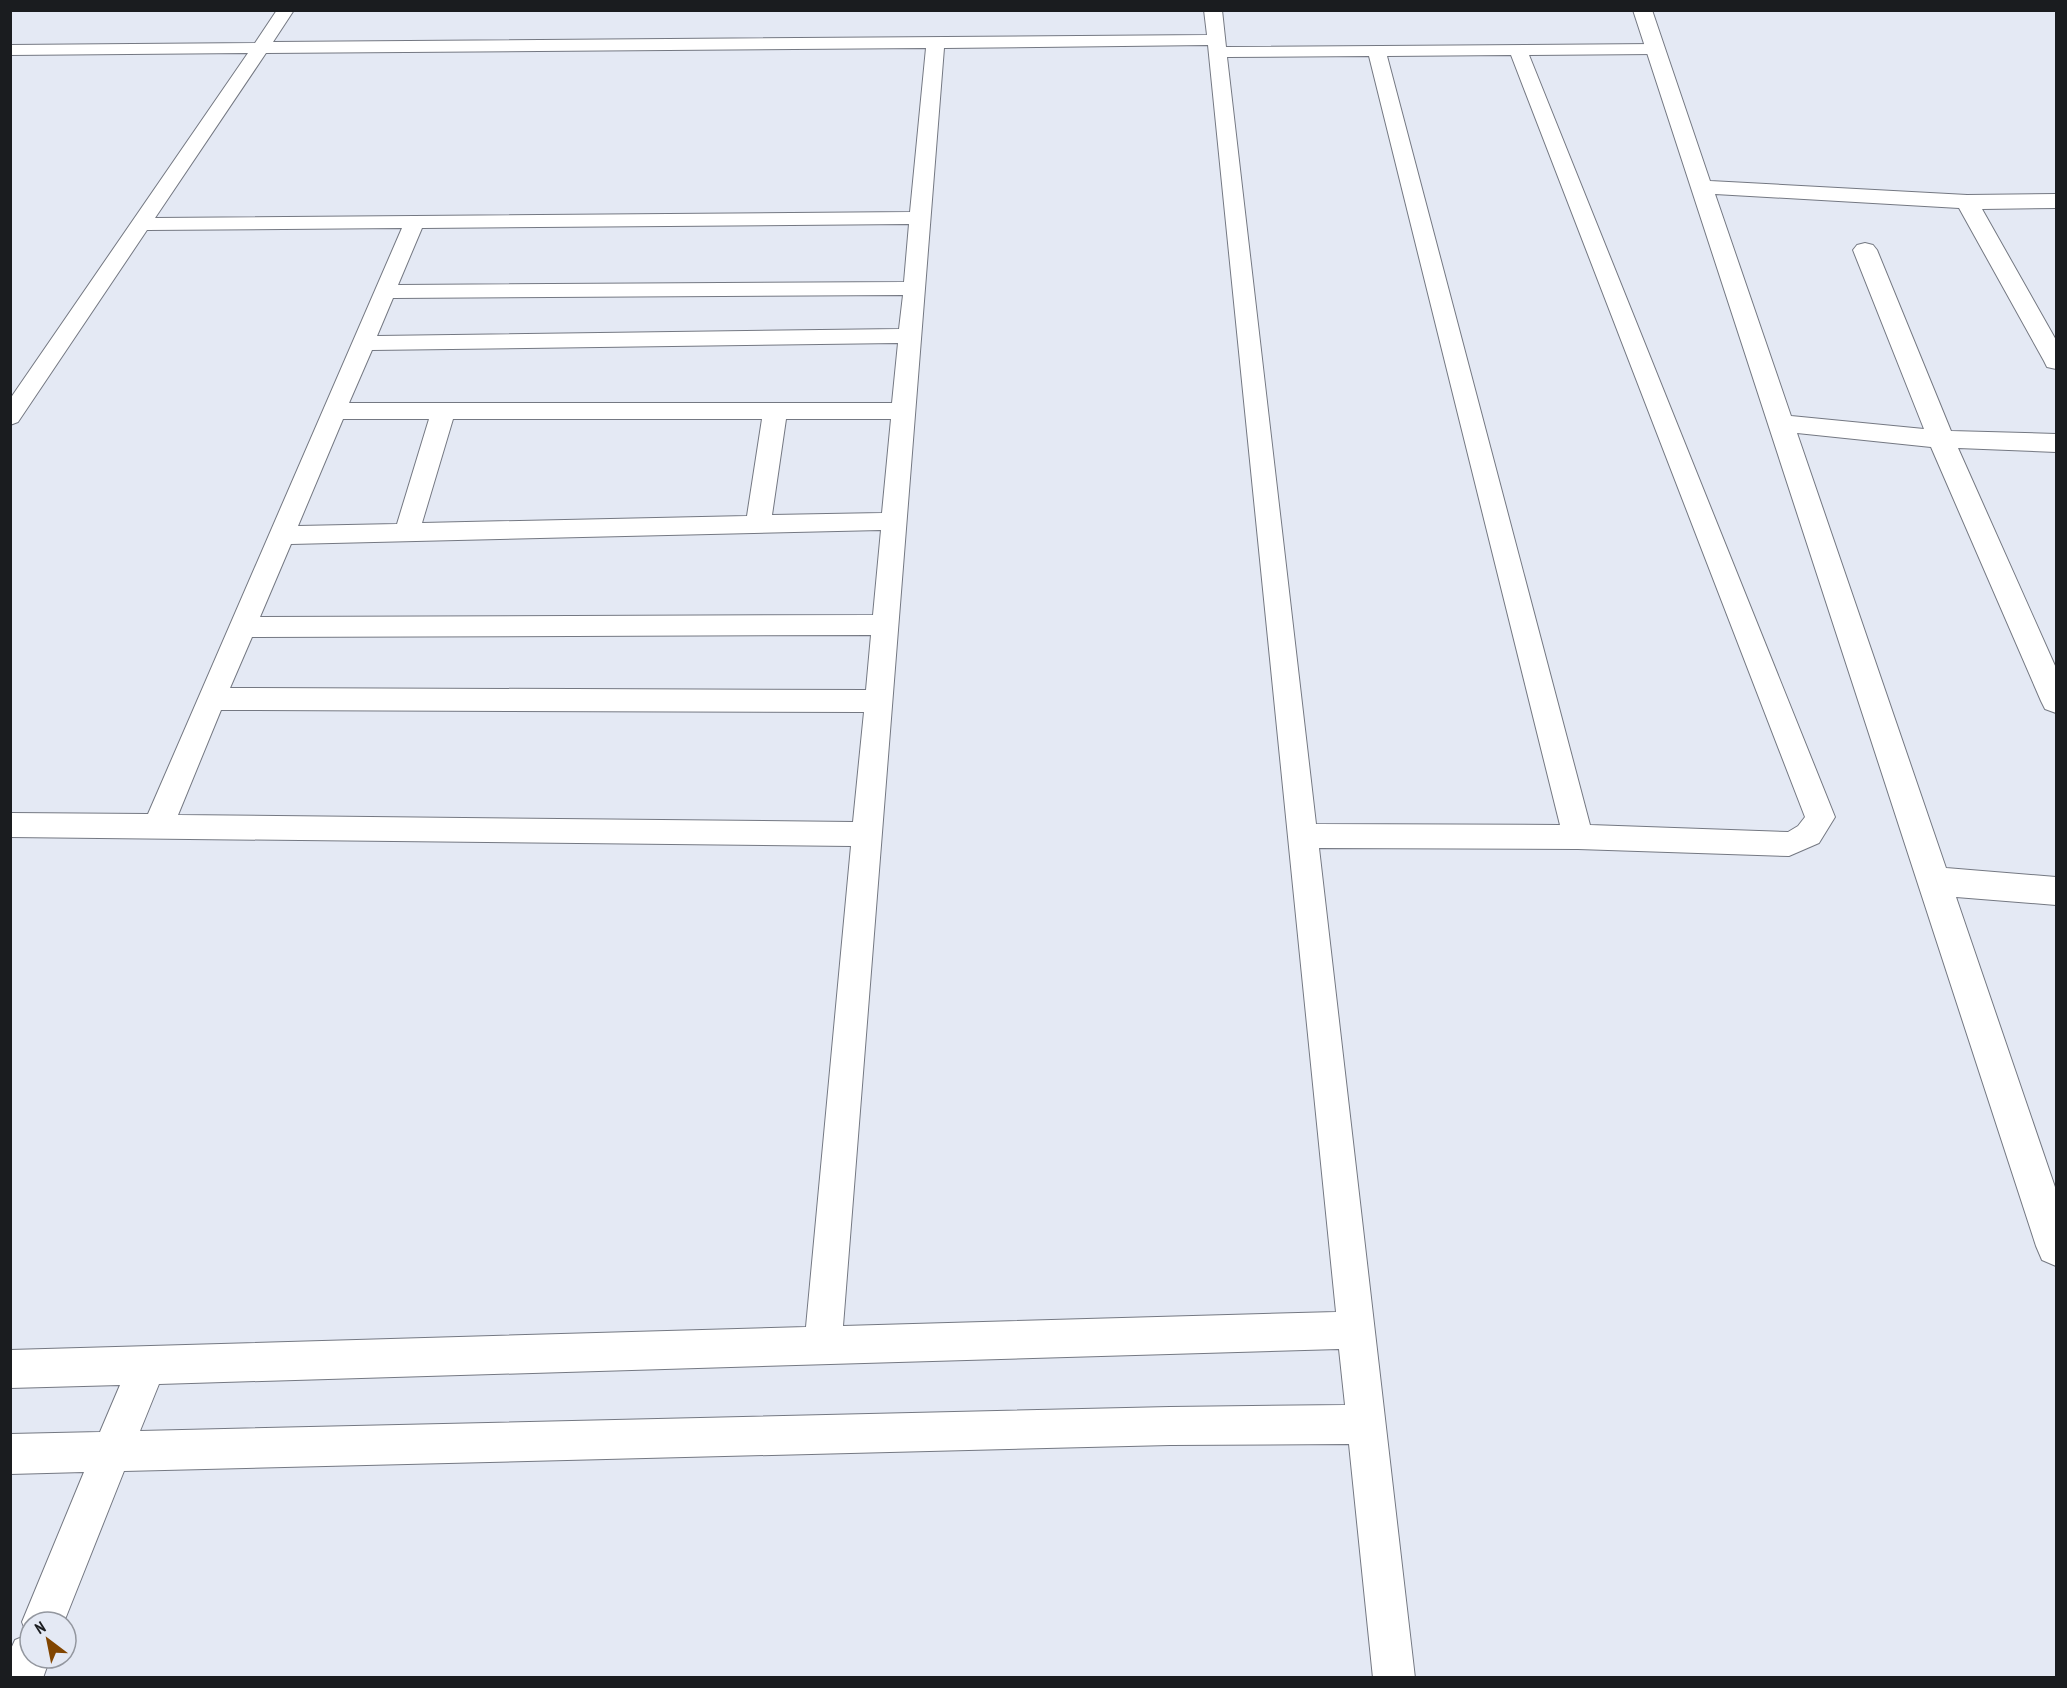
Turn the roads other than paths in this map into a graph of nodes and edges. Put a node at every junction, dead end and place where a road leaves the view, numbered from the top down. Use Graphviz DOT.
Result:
graph roads {
  1 [pos="286,10"];
  2 [pos="1213,10"];
  3 [pos="1642,10"];
  4 [pos="935,43"];
  5 [pos="1217,46"];
  6 [pos="261,48"];
  7 [pos="1655,49"];
  8 [pos="10,50"];
  9 [pos="1518,50"];
  10 [pos="1377,51"];
  11 [pos="1701,187"];
  12 [pos="2056,201"];
  13 [pos="1967,202"];
  14 [pos="920,218"];
  15 [pos="415,221"];
  16 [pos="142,224"];
  17 [pos="1865,250"];
  18 [pos="914,288"];
  19 [pos="384,292"];
  20 [pos="910,336"];
  21 [pos="363,343"];
  22 [pos="2056,361"];
  23 [pos="334,411"];
  24 [pos="442,411"];
  25 [pos="775,411"];
  26 [pos="903,411"];
  27 [pos="10,417"];
  28 [pos="1780,423"];
  29 [pos="1941,439"];
  30 [pos="2056,443"];
  31 [pos="893,521"];
  32 [pos="758,524"];
  33 [pos="407,532"];
  34 [pos="282,535"];
  35 [pos="884,625"];
  36 [pos="243,627"];
  37 [pos="212,699"];
  38 [pos="878,701"];
  39 [pos="2056,701"];
  40 [pos="10,825"];
  41 [pos="158,826"];
  42 [pos="867,834"];
  43 [pos="1303,836"];
  44 [pos="1578,837"];
  45 [pos="1934,881"];
  46 [pos="2056,891"];
  47 [pos="2056,1246"];
  48 [pos="1357,1330"];
  49 [pos="823,1346"];
  50 [pos="147,1365"];
  51 [pos="10,1368"];
  52 [pos="1367,1424"];
  53 [pos="112,1450"];
  54 [pos="10,1454"];
  55 [pos="48,1610"];
  56 [pos="1394,1677"];
  1 -- 6 [label="lane"];
  2 -- 5 [label="lane"];
  3 -- 7 [label="street"];
  4 -- 5 [label="lane"];
  4 -- 6 [label="lane"];
  4 -- 14 [label="lane"];
  5 -- 10 [label="lane"];
  5 -- 43 [label="lane"];
  6 -- 8 [label="lane"];
  6 -- 16 [label="lane"];
  7 -- 9 [label="lane"];
  7 -- 11 [label="street"];
  9 -- 10 [label="lane"];
  9 -- 44 [label="lane"];
  10 -- 44 [label="lane"];
  11 -- 13 [label="street"];
  11 -- 28 [label="street"];
  12 -- 13 [label="street"];
  13 -- 22 [label="street"];
  14 -- 15 [label="lane"];
  14 -- 18 [label="lane"];
  15 -- 16 [label="lane"];
  15 -- 19 [label="lane"];
  16 -- 27 [label="lane"];
  17 -- 29 [label="street"];
  18 -- 19 [label="lane"];
  18 -- 20 [label="lane"];
  19 -- 21 [label="lane"];
  20 -- 21 [label="lane"];
  20 -- 26 [label="lane"];
  21 -- 23 [label="lane"];
  23 -- 24 [label="lane"];
  23 -- 34 [label="lane"];
  24 -- 25 [label="lane"];
  24 -- 33 [label="lane"];
  25 -- 26 [label="lane"];
  25 -- 32 [label="lane"];
  26 -- 31 [label="lane"];
  28 -- 29 [label="street"];
  28 -- 45 [label="street"];
  29 -- 30 [label="street"];
  29 -- 39 [label="street"];
  31 -- 32 [label="lane"];
  31 -- 35 [label="lane"];
  32 -- 33 [label="lane"];
  33 -- 34 [label="lane"];
  34 -- 36 [label="lane"];
  35 -- 36 [label="lane"];
  35 -- 38 [label="lane"];
  36 -- 37 [label="lane"];
  37 -- 38 [label="lane"];
  37 -- 41 [label="lane"];
  38 -- 42 [label="lane"];
  40 -- 41 [label="lane"];
  41 -- 42 [label="lane"];
  42 -- 49 [label="lane"];
  43 -- 44 [label="lane"];
  43 -- 48 [label="lane"];
  45 -- 46 [label="street"];
  45 -- 47 [label="street"];
  48 -- 49 [label="lane"];
  48 -- 52 [label="lane"];
  49 -- 50 [label="lane"];
  50 -- 51 [label="lane"];
  50 -- 53 [label="lane"];
  52 -- 53 [label="lane"];
  52 -- 56 [label="lane"];
  53 -- 54 [label="lane"];
  53 -- 55 [label="lane"];
}
